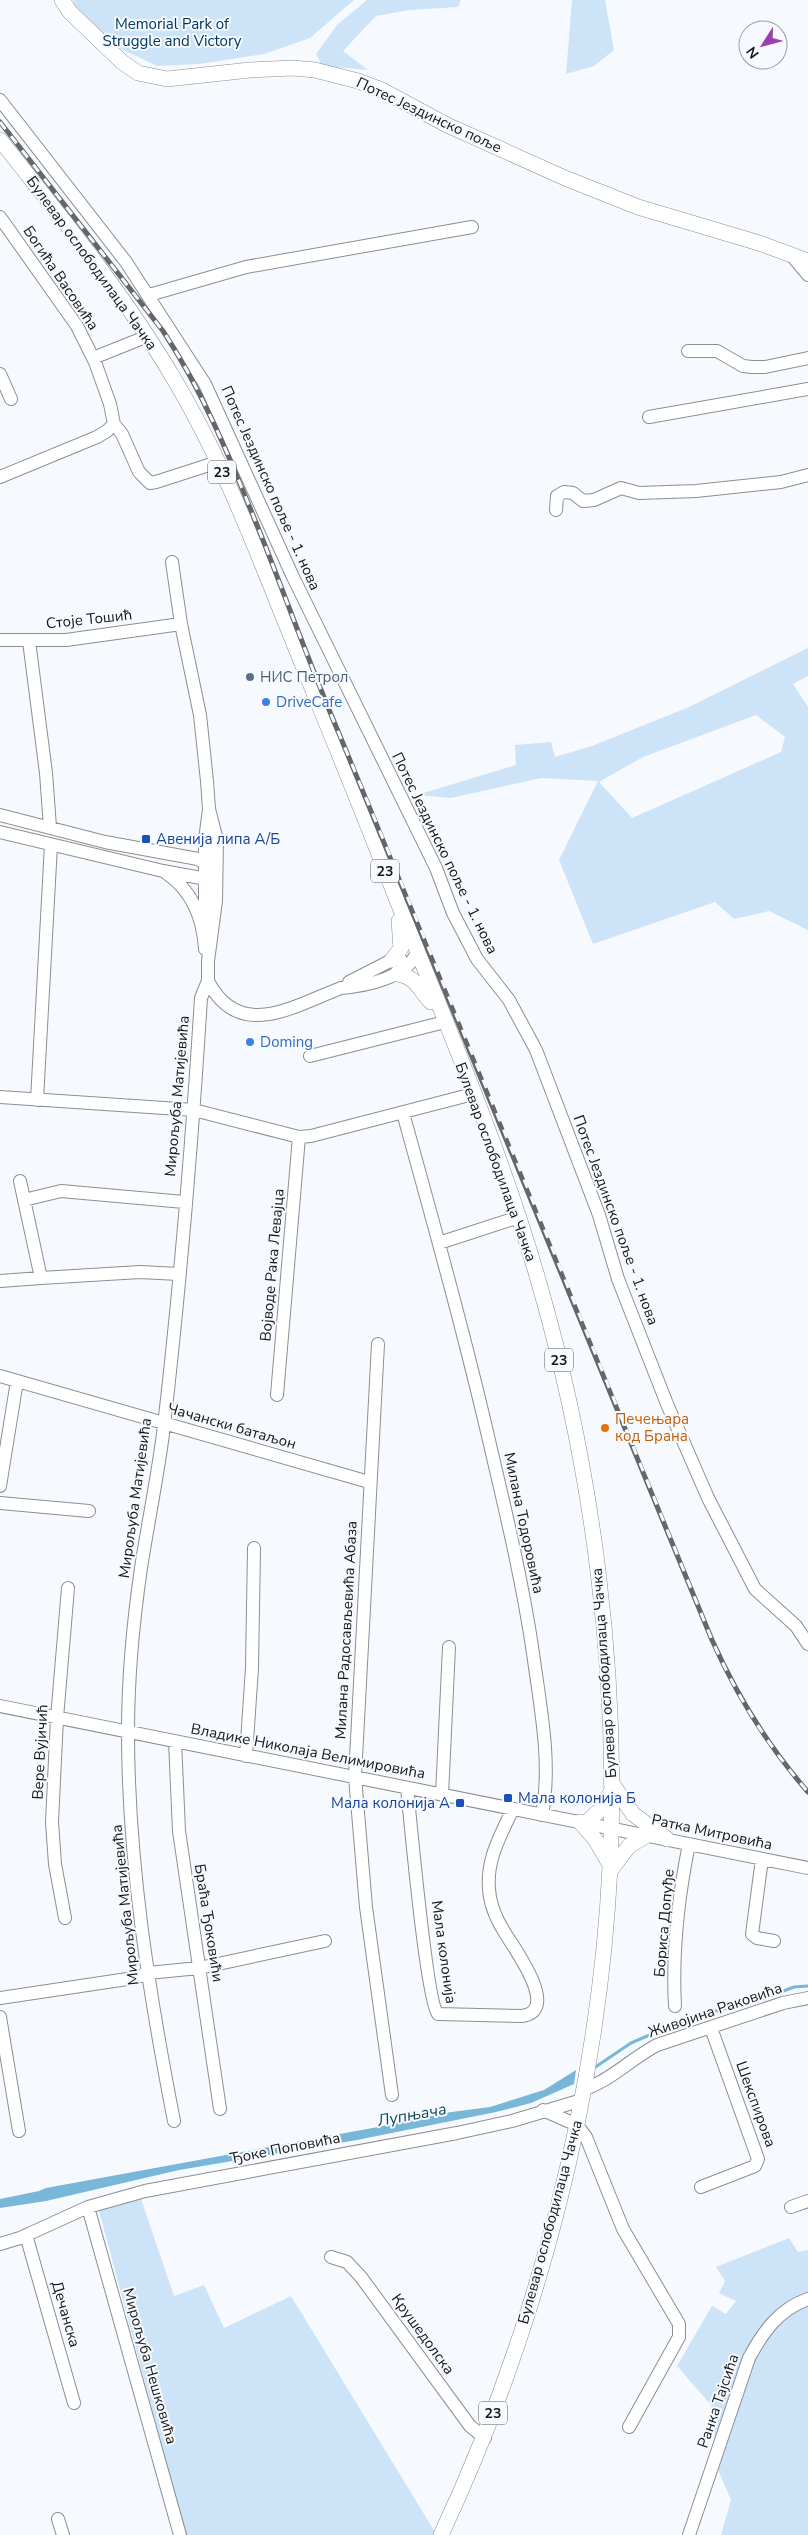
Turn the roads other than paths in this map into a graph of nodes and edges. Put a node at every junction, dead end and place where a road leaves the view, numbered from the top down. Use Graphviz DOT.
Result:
graph roads {
  1 [pos="62,0"];
  2 [pos="0,100"];
  3 [pos="0,140"];
  4 [pos="0,217"];
  5 [pos="472,227"];
  6 [pos="790,254"];
  7 [pos="808,261"];
  8 [pos="808,275"];
  9 [pos="149,295"];
  10 [pos="148,336"];
  11 [pos="688,351"];
  12 [pos="93,358"];
  13 [pos="808,358"];
  14 [pos="0,374"];
  15 [pos="808,389"];
  16 [pos="11,399"];
  17 [pos="649,417"];
  18 [pos="114,424"];
  19 [pos="218,462"];
  20 [pos="808,475"];
  21 [pos="0,477"];
  22 [pos="556,510"];
  23 [pos="172,562"];
  24 [pos="181,624"];
  25 [pos="0,640"];
  26 [pos="29,641"];
  27 [pos="209,809"];
  28 [pos="0,815"];
  29 [pos="50,827"];
  30 [pos="0,832"];
  31 [pos="51,845"];
  32 [pos="204,862"];
  33 [pos="163,871"];
  34 [pos="211,880"];
  35 [pos="401,912"];
  36 [pos="203,922"];
  37 [pos="417,960"];
  38 [pos="208,961"];
  39 [pos="394,967"];
  40 [pos="208,981"];
  41 [pos="442,1016"];
  42 [pos="310,1056"];
  43 [pos="474,1094"];
  44 [pos="0,1097"];
  45 [pos="37,1100"];
  46 [pos="194,1110"];
  47 [pos="403,1112"];
  48 [pos="299,1137"];
  49 [pos="20,1181"];
  50 [pos="24,1200"];
  51 [pos="184,1202"];
  52 [pos="519,1217"];
  53 [pos="439,1243"];
  54 [pos="179,1274"];
  55 [pos="40,1278"];
  56 [pos="0,1281"];
  57 [pos="378,1344"];
  58 [pos="0,1376"];
  59 [pos="17,1381"];
  60 [pos="277,1395"];
  61 [pos="164,1423"];
  62 [pos="370,1482"];
  63 [pos="0,1486"];
  64 [pos="0,1504"];
  65 [pos="89,1511"];
  66 [pos="254,1548"];
  67 [pos="68,1588"];
  68 [pos="808,1644"];
  69 [pos="449,1647"];
  70 [pos="0,1706"];
  71 [pos="58,1718"];
  72 [pos="128,1732"];
  73 [pos="175,1741"];
  74 [pos="246,1756"];
  75 [pos="354,1778"];
  76 [pos="407,1788"];
  77 [pos="611,1788"];
  78 [pos="442,1795"];
  79 [pos="513,1809"];
  80 [pos="542,1815"];
  81 [pos="583,1822"];
  82 [pos="610,1827"];
  83 [pos="647,1834"];
  84 [pos="668,1839"];
  85 [pos="689,1844"];
  86 [pos="762,1859"];
  87 [pos="610,1867"];
  88 [pos="808,1868"];
  89 [pos="65,1918"];
  90 [pos="325,1941"];
  91 [pos="774,1941"];
  92 [pos="199,1968"];
  93 [pos="148,1973"];
  94 [pos="0,1998"];
  95 [pos="807,2000"];
  96 [pos="675,2006"];
  97 [pos="0,2017"];
  98 [pos="711,2028"];
  99 [pos="583,2094"];
  100 [pos="392,2095"];
  101 [pos="220,2109"];
  102 [pos="543,2110"];
  103 [pos="174,2121"];
  104 [pos="577,2125"];
  105 [pos="19,2131"];
  106 [pos="701,2187"];
  107 [pos="808,2201"];
  108 [pos="88,2207"];
  109 [pos="790,2207"];
  110 [pos="26,2235"];
  111 [pos="0,2244"];
  112 [pos="331,2257"];
  113 [pos="808,2299"];
  114 [pos="74,2403"];
  115 [pos="630,2427"];
  116 [pos="485,2438"];
  117 [pos="58,2519"];
  118 [pos="63,2535"];
  119 [pos="180,2535"];
  120 [pos="441,2535"];
  121 [pos="689,2535"];
  1 -- 6 [label="main road, Потес Јездинско поље"];
  2 -- 9 [label="street, Потес Јездинско поље - 1. нова"];
  3 -- 10 [label="main road, Булевар ослободилаца Чачка / 23"];
  4 -- 12 [label="street, Богића Васовића"];
  5 -- 9 [label="street"];
  6 -- 7 [label="main road, Потес Јездинско поље"];
  6 -- 8 [label="street"];
  9 -- 68 [label="street, Потес Јездинско поље - 1. нова"];
  10 -- 12 [label="street"];
  10 -- 19 [label="main road, Булевар ослободилаца Чачка / 23"];
  11 -- 13 [label="street"];
  12 -- 18 [label="street, Богића Васовића"];
  14 -- 16 [label="street"];
  15 -- 17 [label="street"];
  18 -- 19 [label="street, Богића Васовића"];
  18 -- 21 [label="street"];
  19 -- 35 [label="main road, Булевар ослободилаца Чачка / 23"];
  20 -- 22 [label="street"];
  23 -- 24 [label="street"];
  24 -- 26 [label="street, Стоје Тошић"];
  24 -- 27 [label="street"];
  25 -- 26 [label="street, Стоје Тошић"];
  26 -- 29 [label="street"];
  27 -- 32 [label="street"];
  27 -- 34 [label="street"];
  28 -- 29 [label="street"];
  29 -- 32 [label="street"];
  30 -- 31 [label="street"];
  31 -- 33 [label="street"];
  31 -- 45 [label="street"];
  32 -- 34 [label="street"];
  33 -- 34 [label="street"];
  33 -- 36 [label="street"];
  34 -- 36 [label="street"];
  34 -- 38 [label="street, Мирољуба Матијевића"];
  35 -- 37 [label="main road, Булевар ослободилаца Чачка / 23"];
  35 -- 39 [label="main road"];
  36 -- 38 [label="street"];
  37 -- 39 [label="street"];
  37 -- 41 [label="main road, Булевар ослободилаца Чачка / 23"];
  38 -- 40 [label="street, Мирољуба Матијевића"];
  39 -- 40 [label="street"];
  39 -- 41 [label="main road"];
  40 -- 46 [label="street, Мирољуба Матијевића"];
  41 -- 42 [label="street"];
  41 -- 43 [label="main road, Булевар ослободилаца Чачка / 23"];
  43 -- 47 [label="street"];
  43 -- 52 [label="main road, Булевар ослободилаца Чачка / 23"];
  44 -- 45 [label="street"];
  45 -- 46 [label="street"];
  46 -- 48 [label="street"];
  46 -- 51 [label="street, Мирољуба Матијевића"];
  47 -- 48 [label="street"];
  47 -- 53 [label="street, Милана Тодоровића"];
  48 -- 60 [label="street, Војводе Рака Левајца"];
  49 -- 50 [label="street"];
  50 -- 51 [label="street"];
  50 -- 55 [label="street"];
  51 -- 54 [label="street, Мирољуба Матијевића"];
  52 -- 53 [label="street"];
  52 -- 77 [label="main road, Булевар ослободилаца Чачка / 23"];
  53 -- 80 [label="street, Милана Тодоровића"];
  54 -- 55 [label="street"];
  54 -- 61 [label="street, Мирољуба Матијевића"];
  55 -- 56 [label="street"];
  57 -- 62 [label="street, Милана Радосављевића Абаза"];
  58 -- 59 [label="street, Чачански батаљон"];
  59 -- 61 [label="street, Чачански батаљон"];
  59 -- 63 [label="street"];
  61 -- 62 [label="street, Чачански батаљон"];
  61 -- 72 [label="street, Мирољуба Матијевића"];
  62 -- 75 [label="street, Милана Радосављевића Абаза"];
  64 -- 65 [label="street"];
  66 -- 74 [label="street"];
  67 -- 71 [label="street, Вере Вујичић"];
  69 -- 78 [label="street"];
  70 -- 71 [label="street, Владике Николаја Велимировића"];
  71 -- 72 [label="street, Владике Николаја Велимировића"];
  71 -- 89 [label="street, Вере Вујичић"];
  72 -- 73 [label="street, Владике Николаја Велимировића"];
  72 -- 93 [label="street, Мирољуба Матијевића"];
  73 -- 74 [label="street, Владике Николаја Велимировића"];
  73 -- 92 [label="street, Браћа Ђоковићи"];
  74 -- 75 [label="street, Владике Николаја Велимировића"];
  75 -- 76 [label="street, Владике Николаја Велимировића"];
  75 -- 100 [label="street, Милана Радосављевића Абаза"];
  76 -- 78 [label="street, Владике Николаја Велимировића"];
  76 -- 79 [label="street, Мала колонија"];
  77 -- 81 [label="main road"];
  77 -- 82 [label="main road, Булевар ослободилаца Чачка / 23"];
  77 -- 84 [label="main road"];
  78 -- 79 [label="street, Владике Николаја Велимировића"];
  79 -- 80 [label="street, Владике Николаја Велимировића"];
  80 -- 81 [label="street, Владике Николаја Велимировића"];
  81 -- 82 [label="street, Владике Николаја Велимировића"];
  81 -- 87 [label="main road"];
  82 -- 83 [label="street, Ратка Митровића"];
  82 -- 87 [label="main road, Булевар ослободилаца Чачка / 23"];
  83 -- 84 [label="street, Ратка Митровића"];
  83 -- 87 [label="main road"];
  84 -- 85 [label="street, Ратка Митровића"];
  85 -- 86 [label="street, Ратка Митровића"];
  85 -- 96 [label="street, Бориса Допуђе"];
  86 -- 88 [label="street, Ратка Митровића"];
  86 -- 91 [label="street"];
  87 -- 99 [label="main road, Булевар ослободилаца Чачка / 23"];
  90 -- 92 [label="street"];
  92 -- 93 [label="street"];
  92 -- 101 [label="street, Браћа Ђоковићи"];
  93 -- 94 [label="street"];
  93 -- 103 [label="street, Мирољуба Матијевића"];
  95 -- 98 [label="street, Живојина Раковића"];
  97 -- 105 [label="street"];
  98 -- 99 [label="street, Живојина Раковића"];
  98 -- 106 [label="street, Шекспирова"];
  99 -- 102 [label="street, Ђоке Поповића"];
  99 -- 104 [label="main road, Булевар ослободилаца Чачка / 23"];
  102 -- 104 [label="street"];
  102 -- 108 [label="street, Ђоке Поповића"];
  104 -- 115 [label="street"];
  104 -- 116 [label="main road, Булевар ослободилаца Чачка / 23"];
  107 -- 109 [label="street"];
  108 -- 110 [label="street, Ђоке Поповића"];
  108 -- 119 [label="street, Мирољуба Нешковића"];
  110 -- 111 [label="street, Ђоке Поповића"];
  110 -- 114 [label="street, Дечанска"];
  112 -- 116 [label="street, Крушедолска"];
  113 -- 121 [label="street, Ранка Тајсића"];
  116 -- 120 [label="main road, Булевар ослободилаца Чачка / 23"];
  117 -- 118 [label="street"];
}
